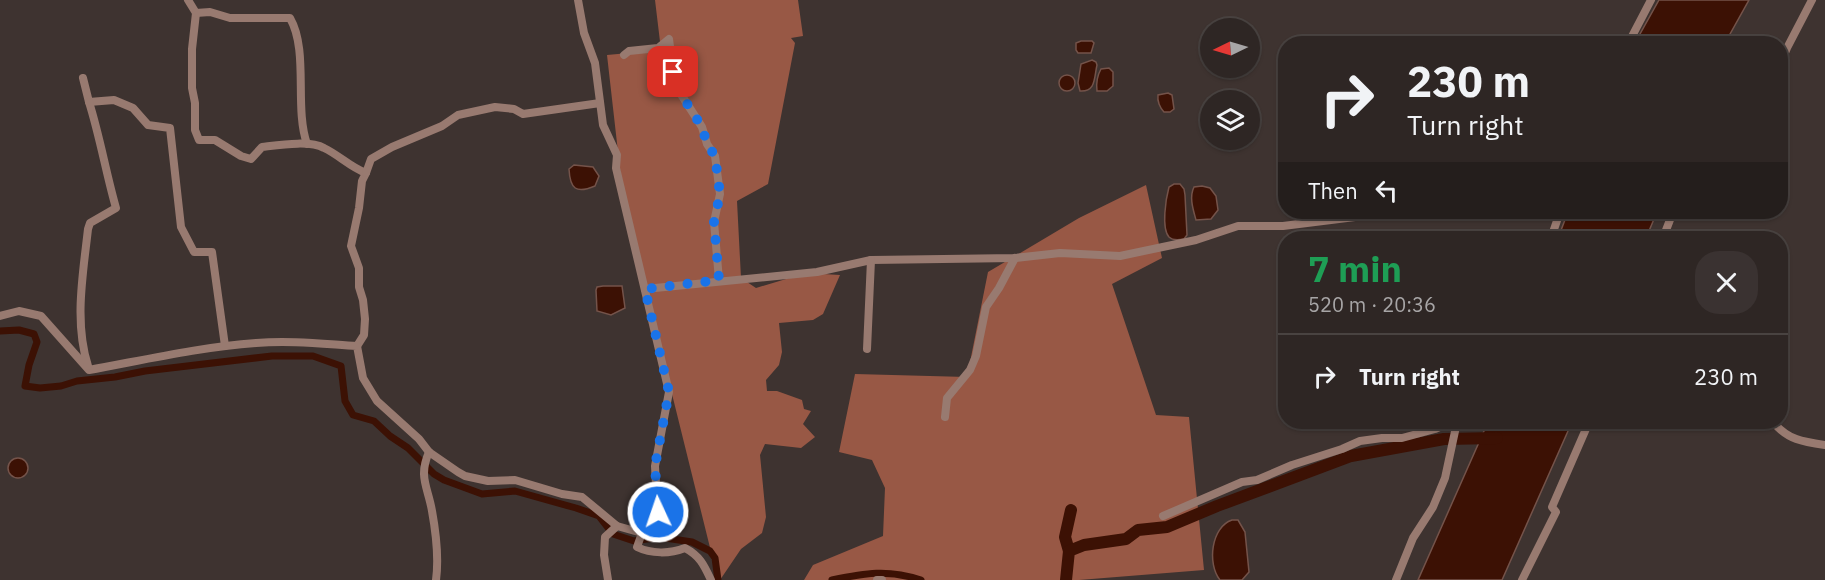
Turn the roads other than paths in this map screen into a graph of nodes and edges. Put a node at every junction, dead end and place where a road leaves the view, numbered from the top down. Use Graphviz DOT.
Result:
graph roads {
  1 [pos="188,0"];
  2 [pos="578,0"];
  3 [pos="1651,0"];
  4 [pos="1812,0"];
  5 [pos="196,13"];
  6 [pos="1632,36"];
  7 [pos="1788,46"];
  8 [pos="624,55"];
  9 [pos="83,78"];
  10 [pos="89,102"];
  11 [pos="600,103"];
  12 [pos="307,144"];
  13 [pos="366,173"];
  14 [pos="1336,219"];
  15 [pos="1015,258"];
  16 [pos="871,260"];
  17 [pos="719,280"];
  18 [pos="645,289"];
  19 [pos="0,316"];
  20 [pos="225,346"];
  21 [pos="357,346"];
  22 [pos="867,349"];
  23 [pos="89,370"];
  24 [pos="945,417"];
  25 [pos="1435,429"];
  26 [pos="1454,429"];
  27 [pos="1586,429"];
  28 [pos="1779,429"];
  29 [pos="1825,445"];
  30 [pos="429,454"];
  31 [pos="1164,516"];
  32 [pos="617,526"];
  33 [pos="642,532"];
  34 [pos="436,580"];
  35 [pos="608,580"];
  36 [pos="711,580"];
  37 [pos="877,580"];
  38 [pos="882,580"];
  39 [pos="1396,580"];
  40 [pos="1522,580"];
  1 -- 5 [label="street"];
  2 -- 11 [label="street"];
  3 -- 6 [label="street"];
  4 -- 7 [label="street"];
  5 -- 12 [label="street"];
  5 -- 12 [label="street"];
  8 -- 17 [label="street"];
  9 -- 10 [label="street"];
  10 -- 20 [label="street"];
  10 -- 23 [label="street"];
  11 -- 13 [label="street"];
  11 -- 18 [label="street"];
  12 -- 13 [label="street"];
  13 -- 21 [label="street"];
  14 -- 15 [label="street"];
  15 -- 16 [label="street"];
  15 -- 24 [label="street"];
  16 -- 17 [label="street"];
  16 -- 22 [label="street"];
  17 -- 18 [label="street"];
  18 -- 33 [label="street"];
  19 -- 23 [label="street"];
  20 -- 21 [label="street"];
  20 -- 23 [label="street"];
  21 -- 30 [label="street"];
  25 -- 31 [label="street"];
  26 -- 39 [label="street"];
  27 -- 40 [label="street"];
  28 -- 29 [label="street"];
  30 -- 32 [label="street"];
  30 -- 34 [label="street"];
  32 -- 33 [label="street"];
  32 -- 35 [label="street"];
  33 -- 36 [label="street"];
  37 -- 38 [label="street"];
}
